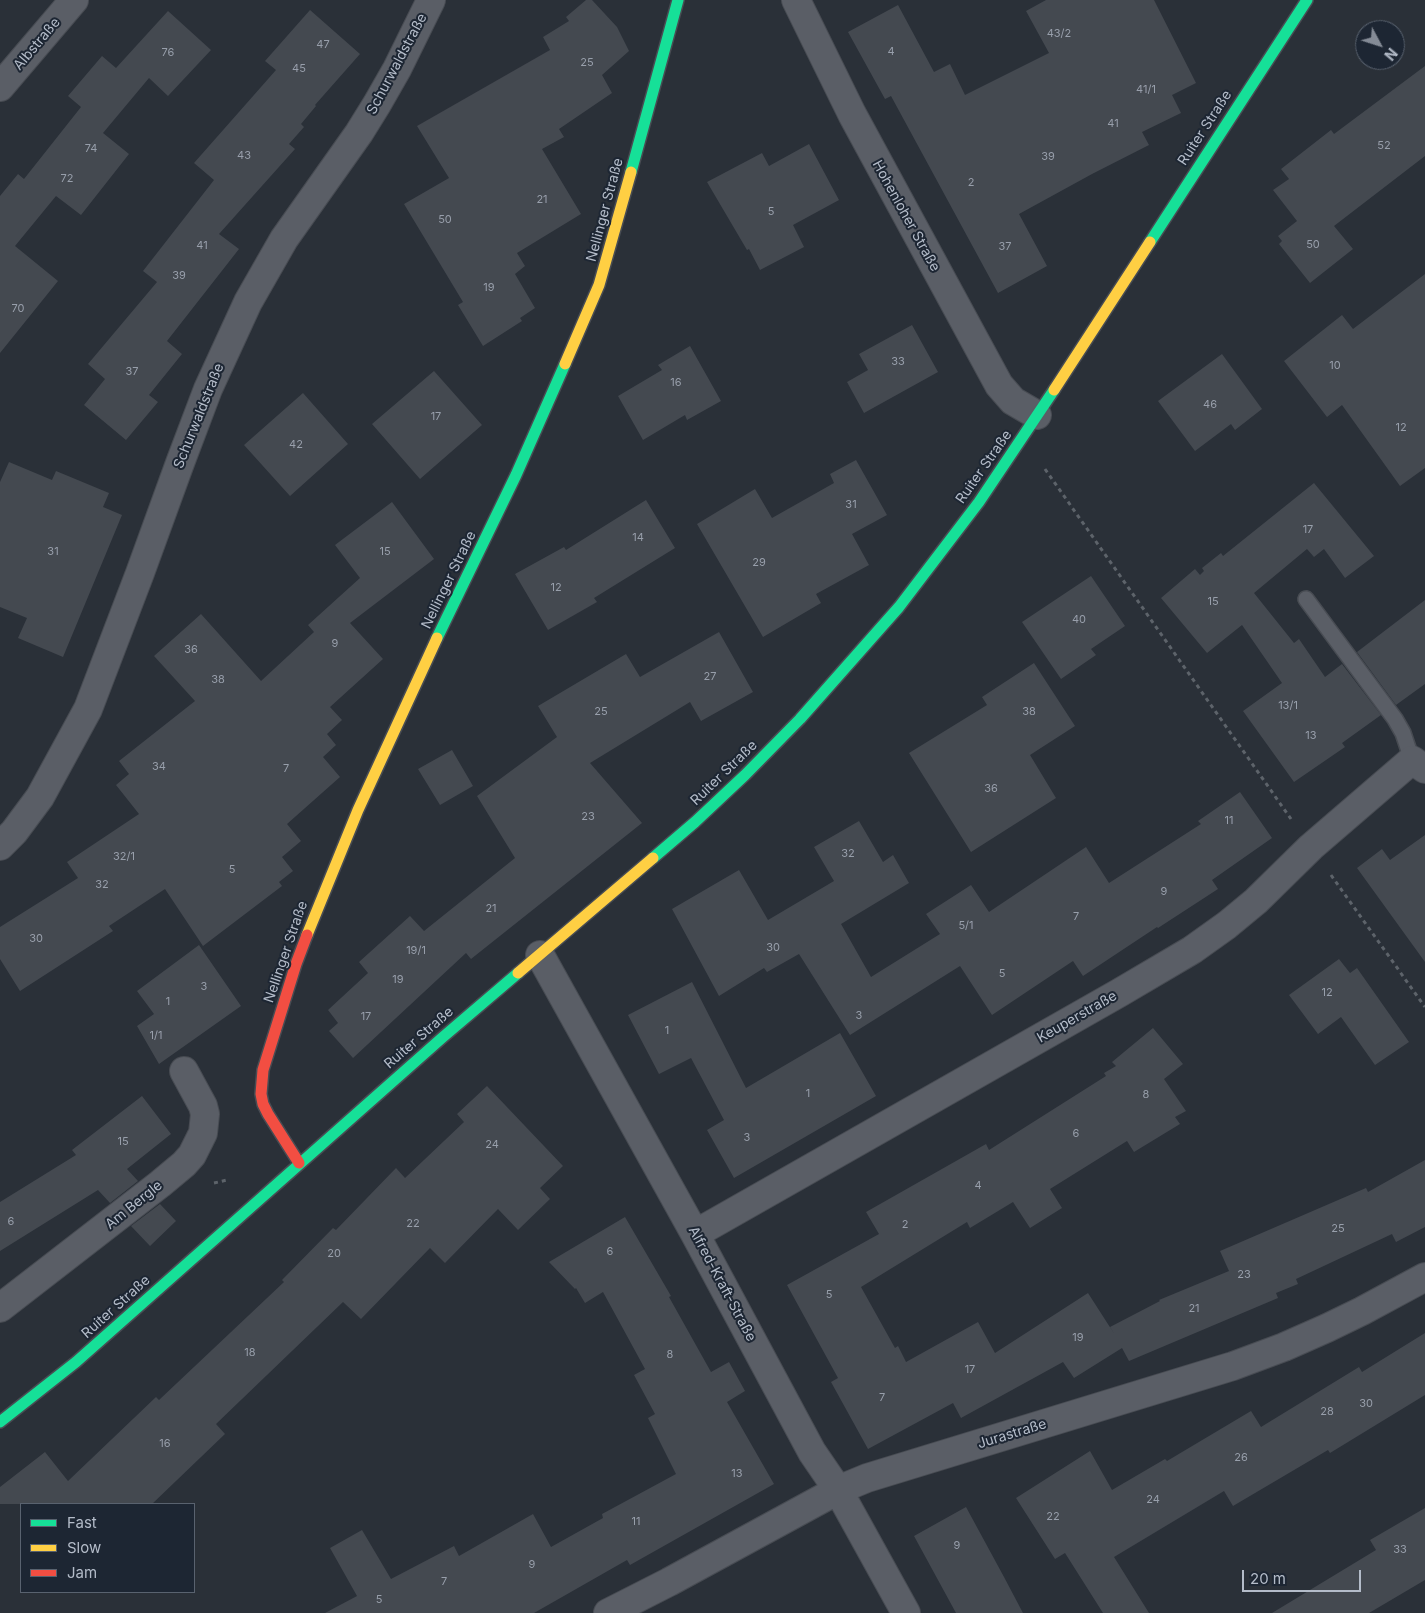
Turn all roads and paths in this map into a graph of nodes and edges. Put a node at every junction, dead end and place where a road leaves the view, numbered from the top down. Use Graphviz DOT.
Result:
graph roads {
  1 [pos="74,0"];
  2 [pos="431,0"];
  3 [pos="678,0"];
  4 [pos="796,0"];
  5 [pos="1307,0"];
  6 [pos="0,88"];
  7 [pos="1037,415"];
  8 [pos="1023,438"];
  9 [pos="1306,599"];
  10 [pos="1418,764"];
  11 [pos="0,846"];
  12 [pos="1311,847"];
  13 [pos="540,955"];
  14 [pos="1425,1007"];
  15 [pos="184,1071"];
  16 [pos="300,1163"];
  17 [pos="695,1234"];
  18 [pos="1425,1277"];
  19 [pos="0,1308"];
  20 [pos="0,1422"];
  21 [pos="838,1490"];
  22 [pos="608,1613"];
  23 [pos="906,1613"];
  1 -- 6 [label="street, Albstraße"];
  2 -- 11 [label="street, Schurwaldstraße"];
  3 -- 16 [label="street, Nellinger Straße"];
  4 -- 7 [label="street, Hohenloher Straße"];
  5 -- 7 [label="street, Ruiter Straße"];
  7 -- 8 [label="street, Ruiter Straße"];
  8 -- 12 [label="path"];
  8 -- 13 [label="street, Ruiter Straße"];
  9 -- 10 [label="lane"];
  10 -- 12 [label="street, Keuperstraße"];
  12 -- 14 [label="path"];
  12 -- 17 [label="street, Keuperstraße"];
  13 -- 16 [label="street, Ruiter Straße"];
  13 -- 17 [label="street, Alfred-Kraft-Straße"];
  15 -- 19 [label="street, Am Bergle"];
  16 -- 20 [label="street, Ruiter Straße"];
  17 -- 21 [label="street, Alfred-Kraft-Straße"];
  18 -- 21 [label="street, Jurastraße"];
  21 -- 22 [label="street, Jurastraße"];
  21 -- 23 [label="street, Alfred-Kraft-Straße"];
}
